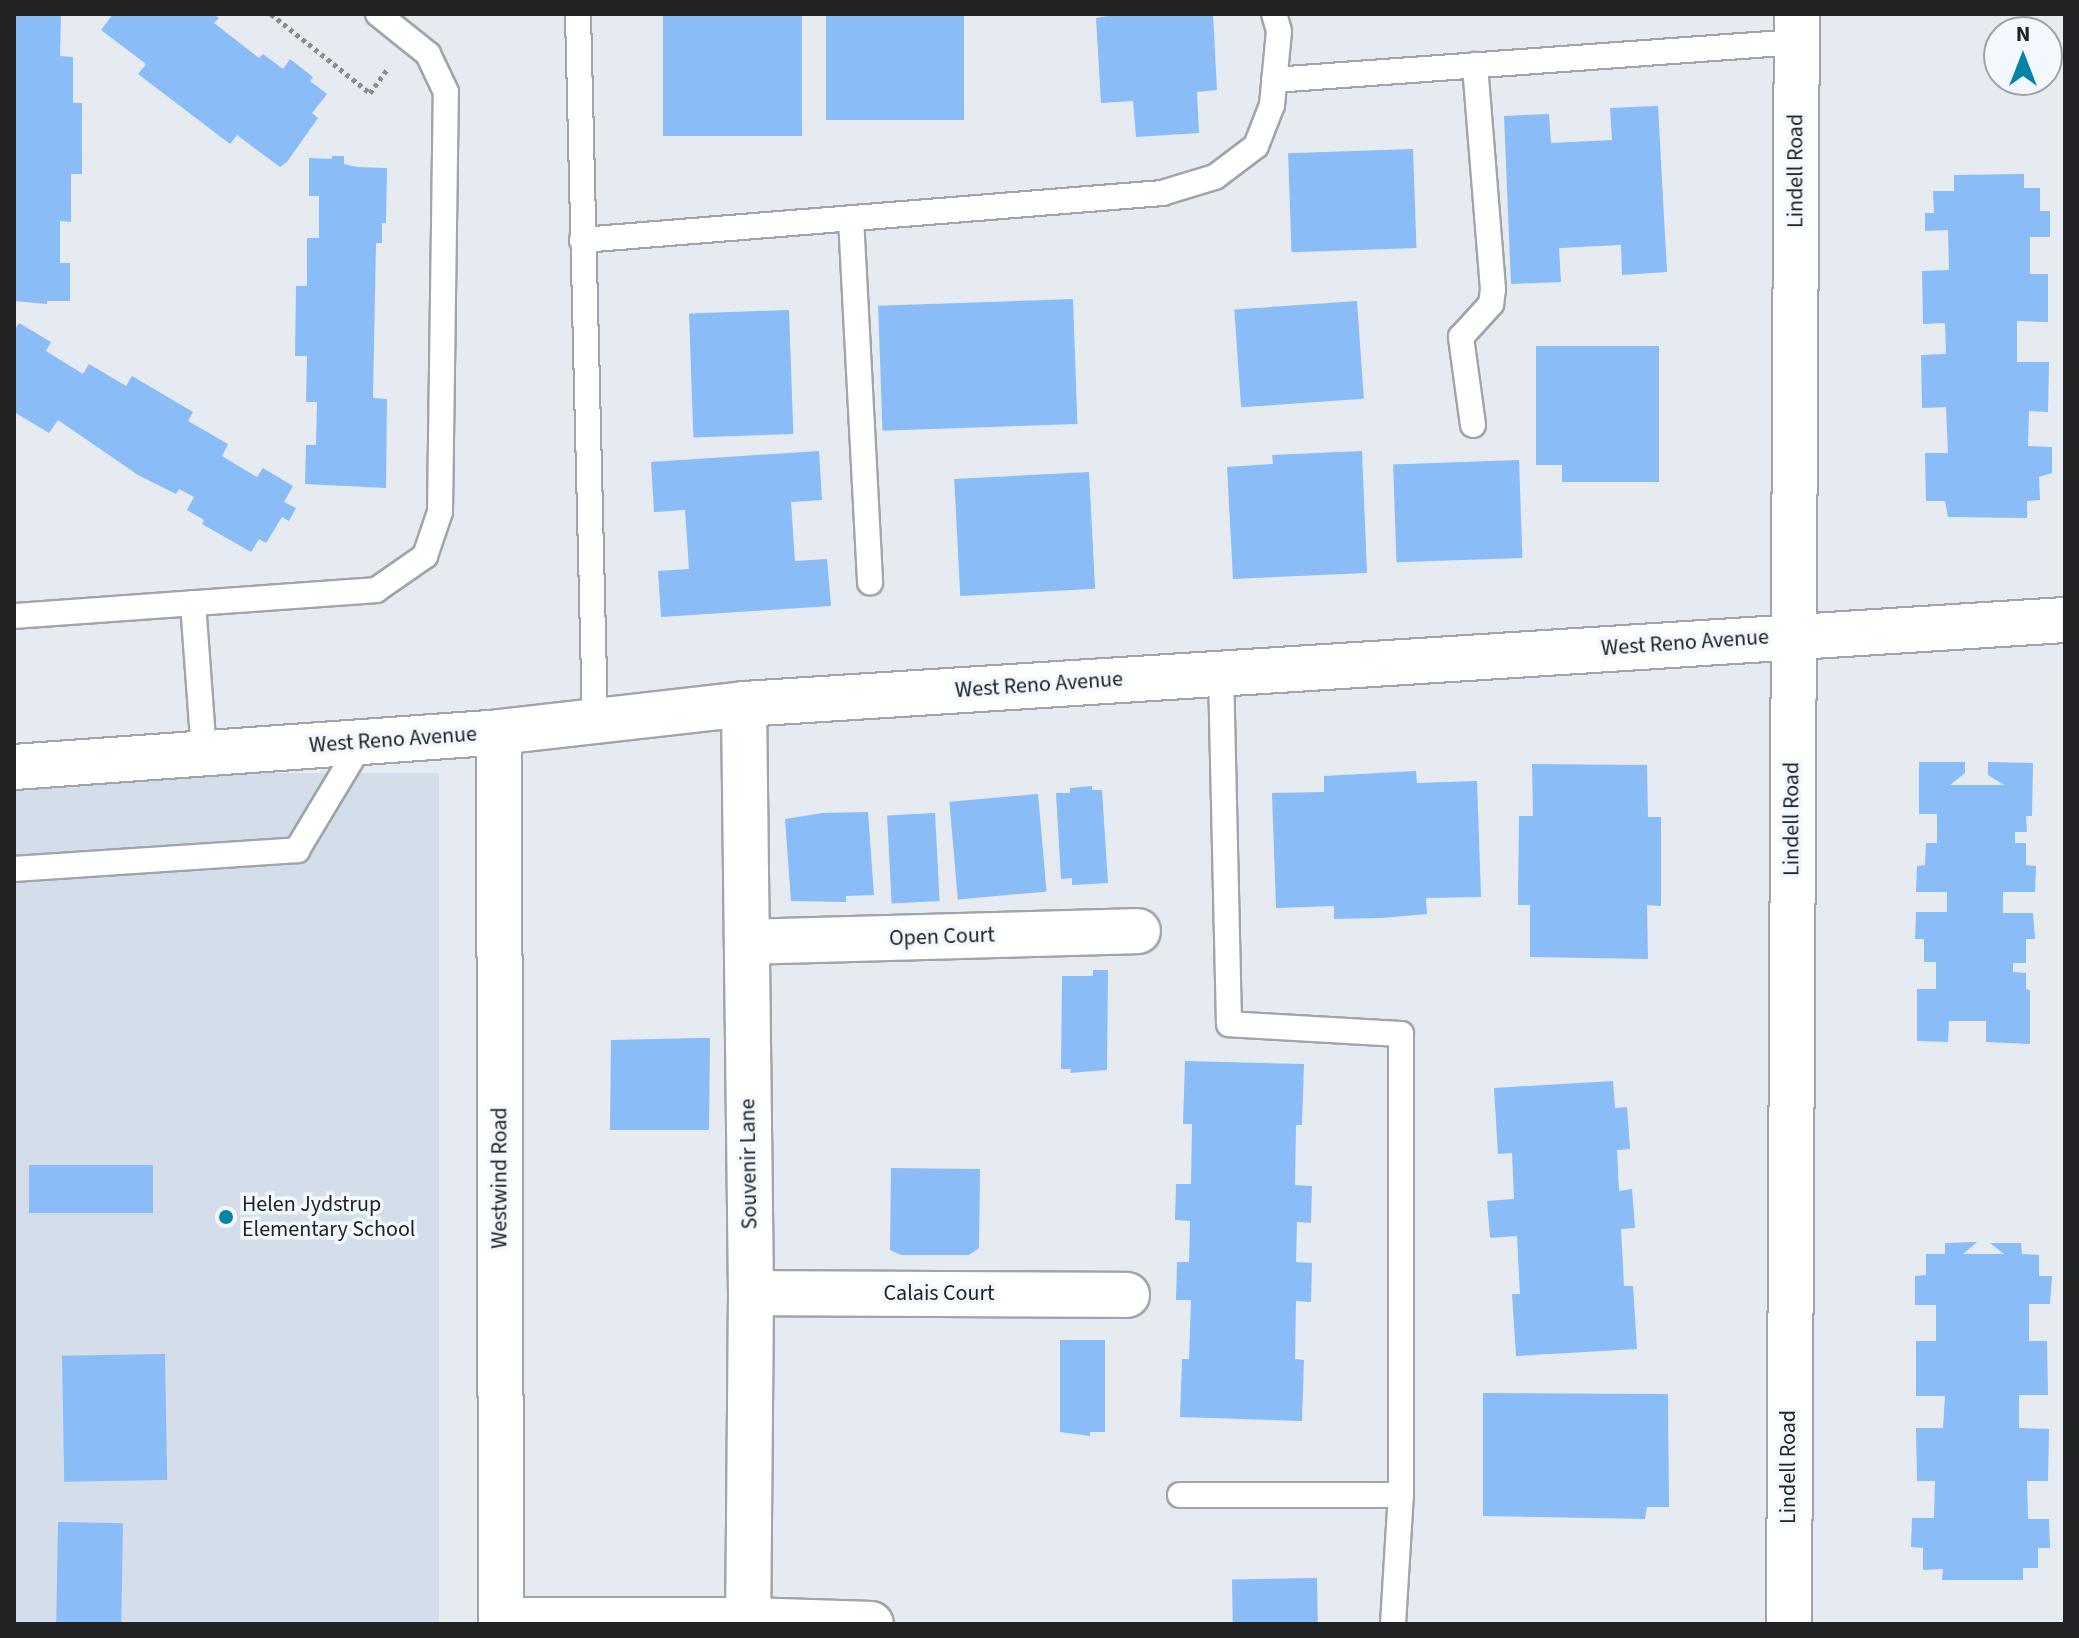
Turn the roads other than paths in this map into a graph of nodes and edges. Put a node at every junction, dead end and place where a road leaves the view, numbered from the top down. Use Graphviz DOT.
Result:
graph roads {
  1 [pos="378,14"];
  2 [pos="578,14"];
  3 [pos="1274,14"];
  4 [pos="1797,28"];
  5 [pos="1475,65"];
  6 [pos="1274,80"];
  7 [pos="851,218"];
  8 [pos="582,240"];
  9 [pos="1473,425"];
  10 [pos="870,583"];
  11 [pos="193,603"];
  12 [pos="14,616"];
  13 [pos="2065,620"];
  14 [pos="1794,636"];
  15 [pos="1221,673"];
  16 [pos="744,704"];
  17 [pos="595,719"];
  18 [pos="499,732"];
  19 [pos="362,742"];
  20 [pos="204,753"];
  21 [pos="14,767"];
  22 [pos="14,869"];
  23 [pos="1138,931"];
  24 [pos="747,942"];
  25 [pos="751,1293"];
  26 [pos="1127,1295"];
  27 [pos="1180,1495"];
  28 [pos="1401,1495"];
  29 [pos="501,1622"];
  30 [pos="748,1622"];
  31 [pos="871,1624"];
  32 [pos="1393,1624"];
  33 [pos="1789,1624"];
  1 -- 11 [label="lane"];
  2 -- 8 [label="lane"];
  3 -- 6 [label="lane"];
  4 -- 5 [label="lane"];
  4 -- 14 [label="street, Lindell Road"];
  5 -- 6 [label="lane"];
  5 -- 9 [label="lane"];
  6 -- 7 [label="lane"];
  7 -- 8 [label="lane"];
  7 -- 10 [label="lane"];
  8 -- 17 [label="lane"];
  11 -- 12 [label="lane"];
  11 -- 20 [label="lane"];
  13 -- 14 [label="street, West Reno Avenue"];
  14 -- 15 [label="street, West Reno Avenue"];
  14 -- 33 [label="street, Lindell Road"];
  15 -- 16 [label="street, West Reno Avenue"];
  15 -- 28 [label="lane"];
  16 -- 17 [label="street, West Reno Avenue"];
  16 -- 24 [label="street, Souvenir Lane"];
  17 -- 18 [label="street, West Reno Avenue"];
  18 -- 19 [label="street, West Reno Avenue"];
  18 -- 29 [label="street, Westwind Road"];
  19 -- 20 [label="street, West Reno Avenue"];
  19 -- 22 [label="lane"];
  20 -- 21 [label="street, West Reno Avenue"];
  23 -- 24 [label="street, Open Court"];
  24 -- 25 [label="street, Souvenir Lane"];
  25 -- 26 [label="street, Calais Court"];
  25 -- 30 [label="street, Souvenir Lane"];
  27 -- 28 [label="lane"];
  28 -- 32 [label="lane"];
  29 -- 30 [label="street"];
  30 -- 31 [label="street"];
}
